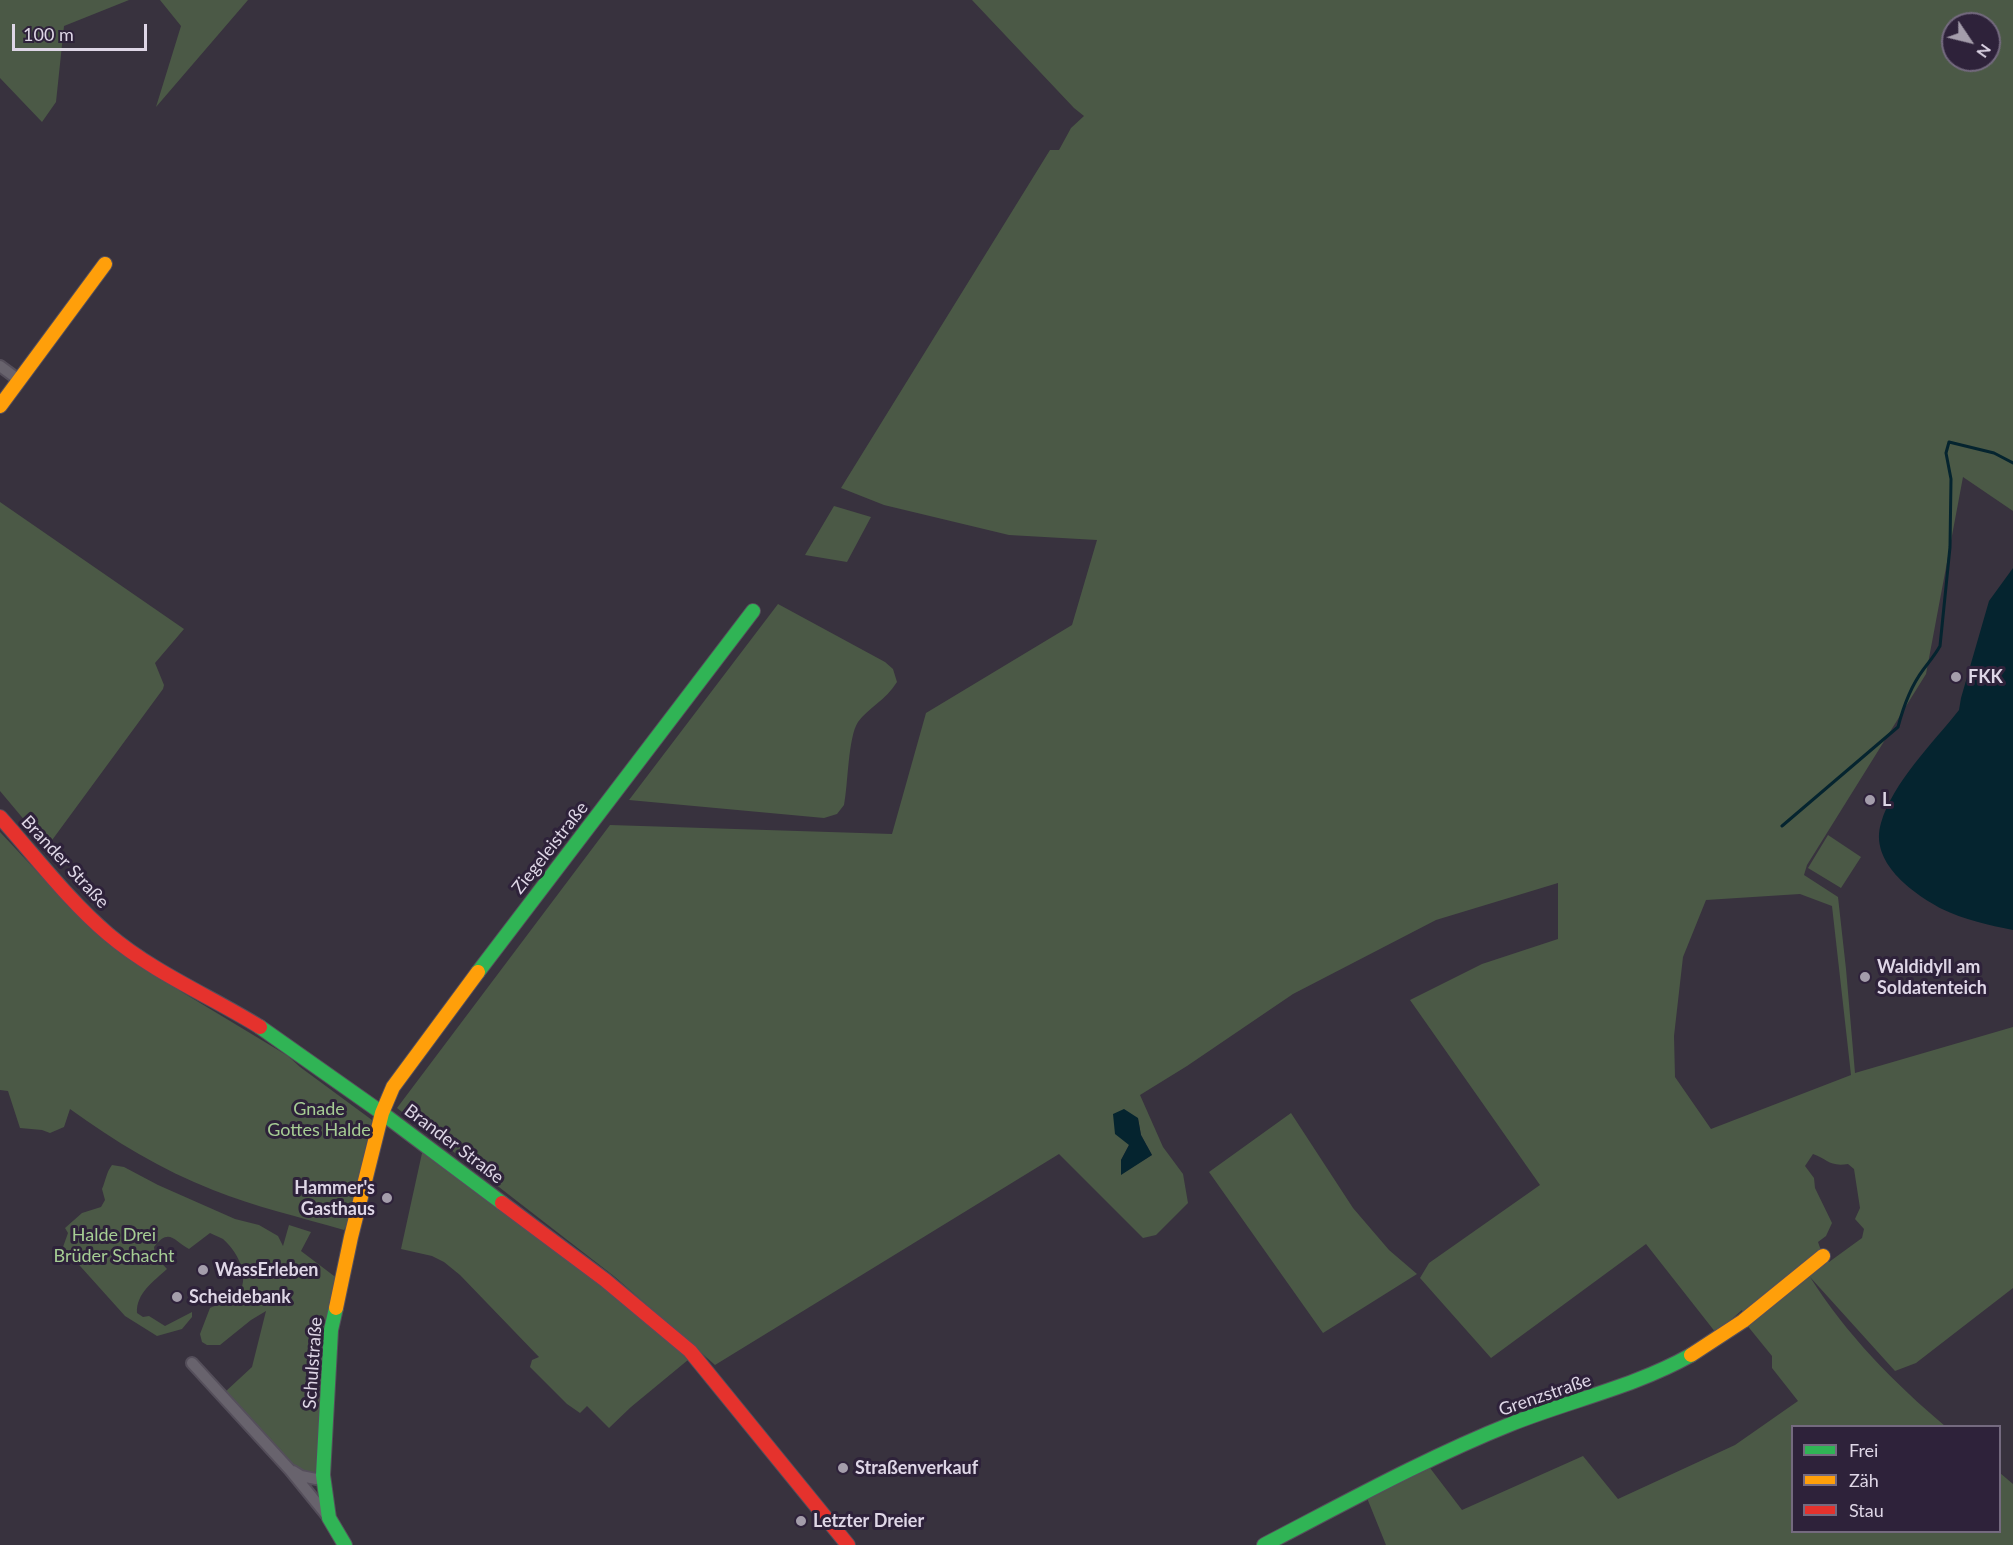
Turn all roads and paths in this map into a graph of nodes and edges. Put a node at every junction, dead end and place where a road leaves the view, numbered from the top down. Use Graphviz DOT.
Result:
graph roads {
  1 [pos="105,264"];
  2 [pos="0,366"];
  3 [pos="19,380"];
  4 [pos="0,406"];
  5 [pos="753,611"];
  6 [pos="0,817"];
  7 [pos="382,1113"];
  8 [pos="1823,1256"];
  9 [pos="192,1363"];
  10 [pos="290,1470"];
  11 [pos="324,1475"];
  12 [pos="329,1518"];
  13 [pos="345,1545"];
  14 [pos="848,1545"];
  15 [pos="1264,1545"];
  1 -- 3 [label="street"];
  2 -- 3 [label="street"];
  3 -- 4 [label="street"];
  5 -- 7 [label="street, Ziegeleistraße"];
  6 -- 7 [label="street, Brander Straße"];
  7 -- 11 [label="street, Schulstraße"];
  7 -- 14 [label="street, Brander Straße"];
  8 -- 15 [label="street, Grenzstraße"];
  9 -- 10 [label="street"];
  10 -- 11 [label="street"];
  10 -- 12 [label="street"];
  11 -- 12 [label="street, Schulstraße"];
  12 -- 13 [label="street, Schulstraße"];
}
